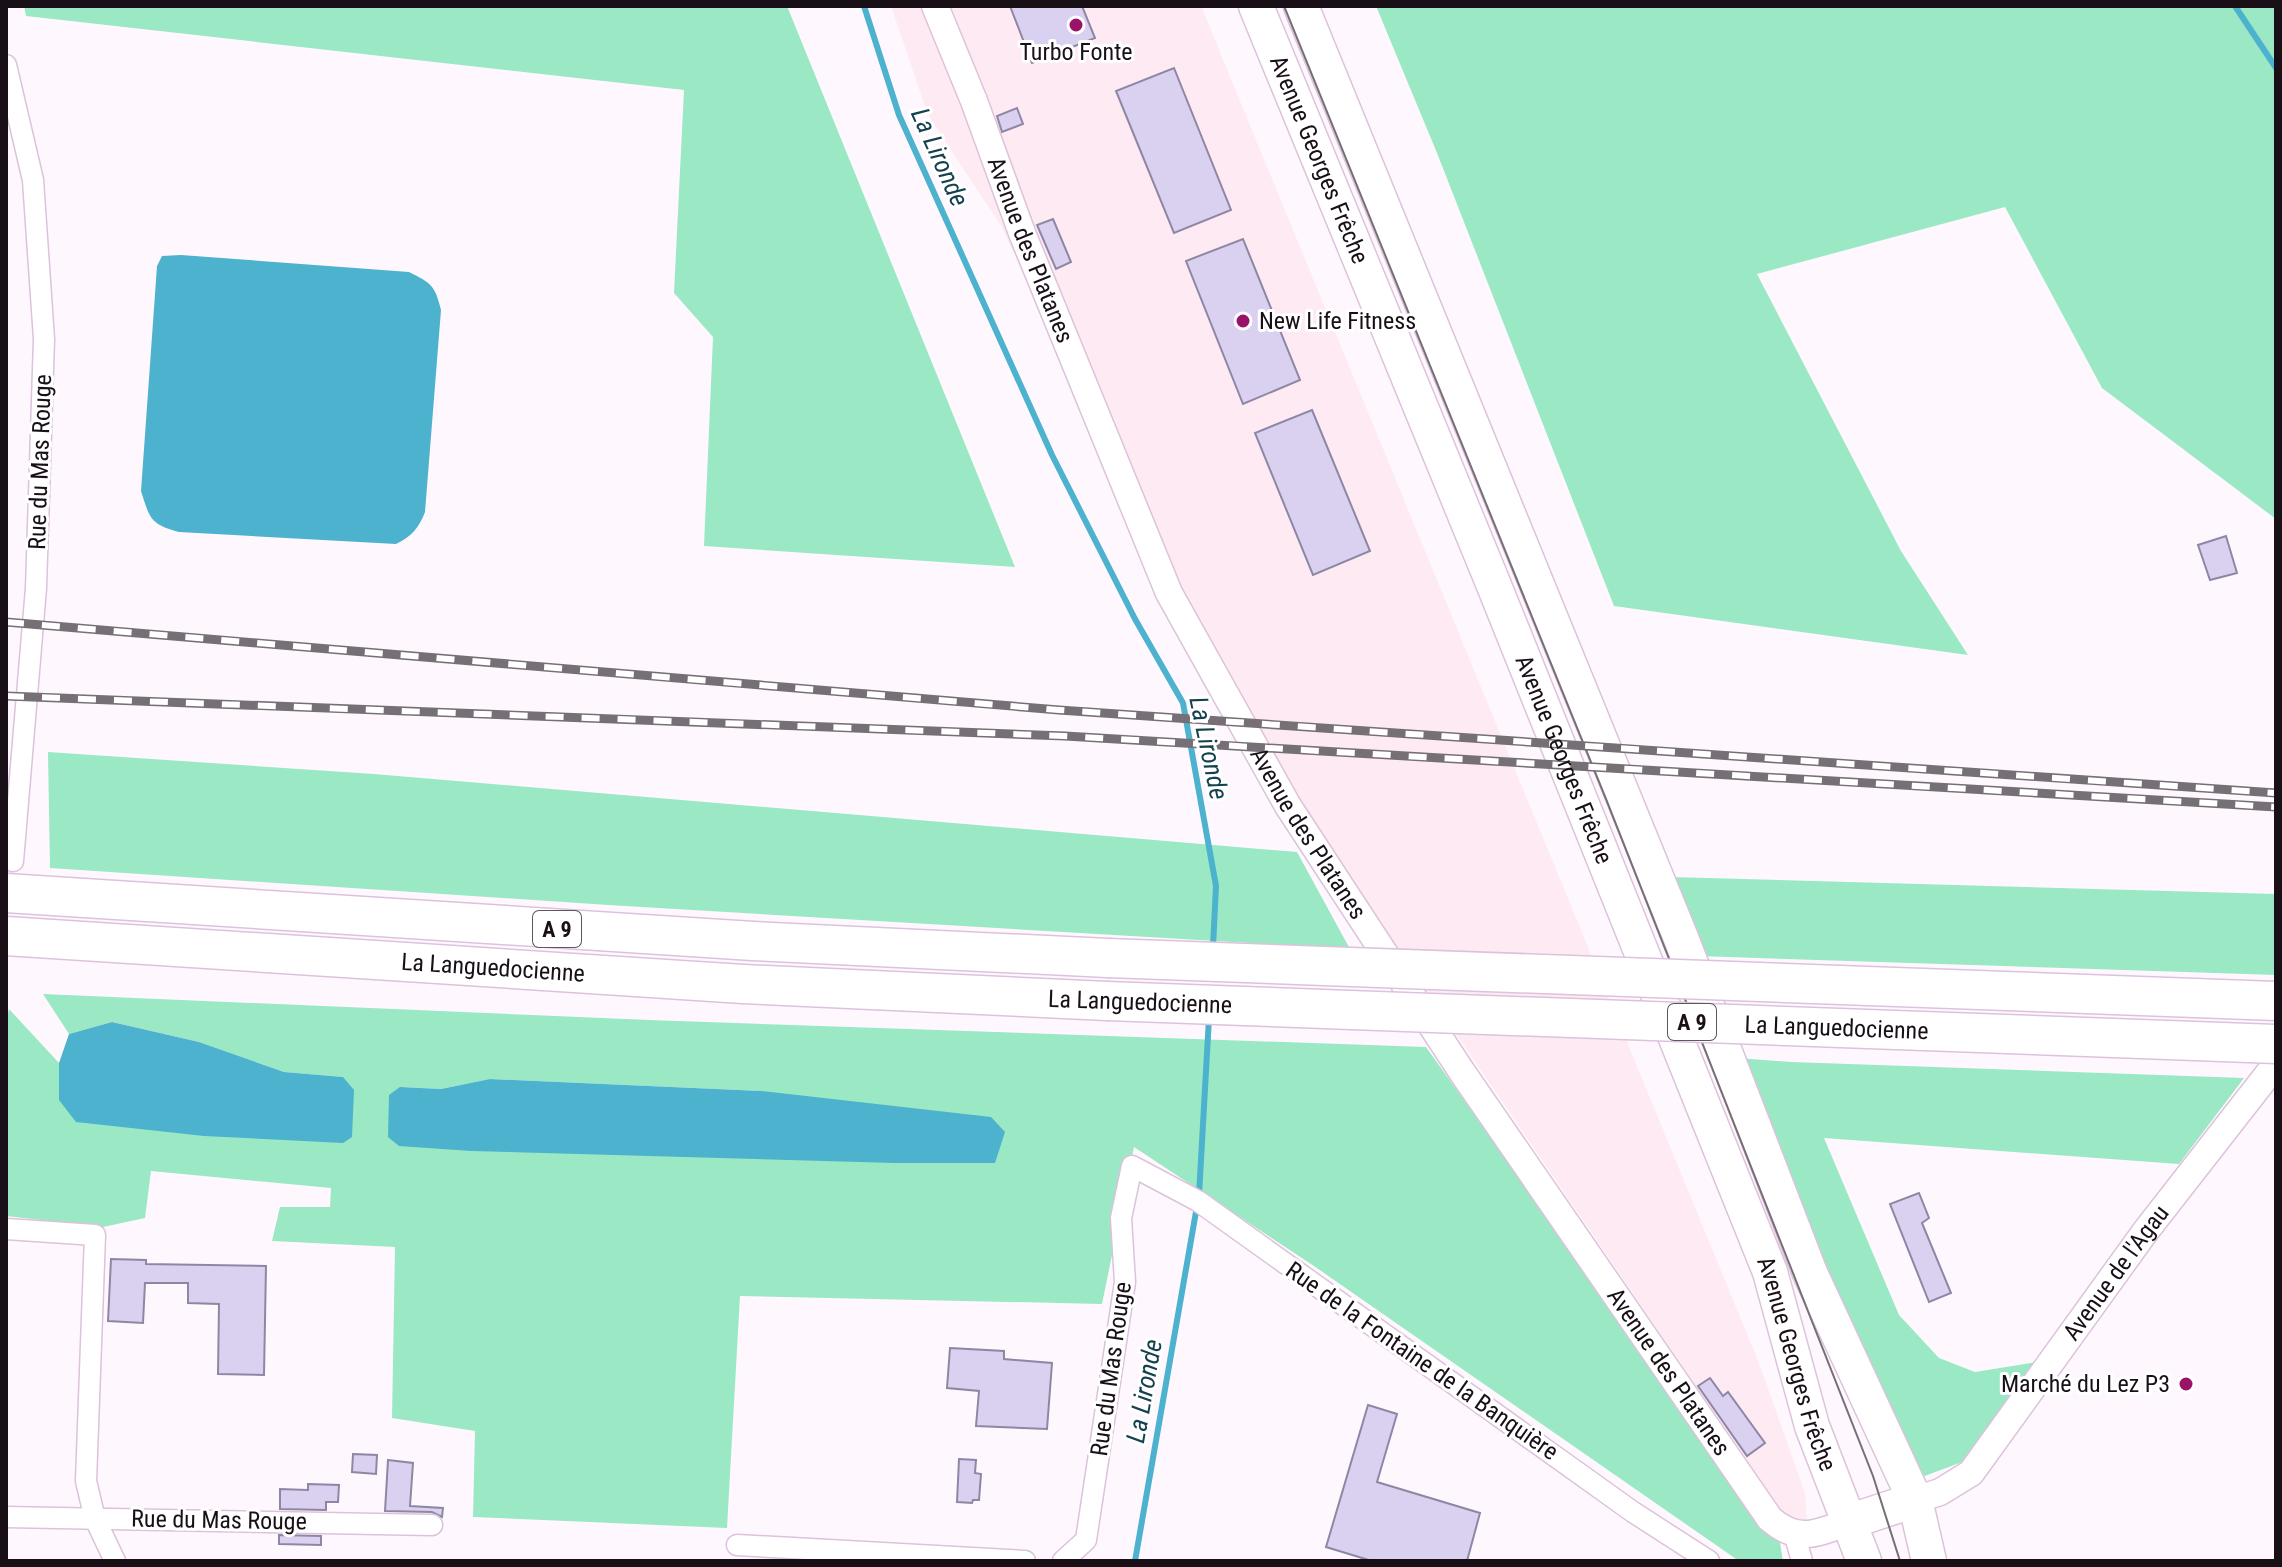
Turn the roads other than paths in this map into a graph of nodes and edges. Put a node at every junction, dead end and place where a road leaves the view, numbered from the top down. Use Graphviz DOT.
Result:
graph roads {
  1 [pos="935,6"];
  2 [pos="1256,6"];
  3 [pos="1301,6"];
  4 [pos="6,65"];
  5 [pos="9,877"];
  6 [pos="6,936"];
  7 [pos="2276,1001"];
  8 [pos="2276,1044"];
  9 [pos="2276,1064"];
  10 [pos="1132,1166"];
  11 [pos="6,1229"];
  12 [pos="1915,1500"];
  13 [pos="6,1517"];
  14 [pos="95,1519"];
  15 [pos="1848,1522"];
  16 [pos="432,1525"];
  17 [pos="1794,1533"];
  18 [pos="737,1545"];
  19 [pos="115,1561"];
  20 [pos="1025,1561"];
  21 [pos="1063,1561"];
  22 [pos="1709,1561"];
  23 [pos="1802,1561"];
  24 [pos="1864,1561"];
  25 [pos="1929,1561"];
  1 -- 17 [label="street, Avenue des Platanes"];
  2 -- 15 [label="main road, Avenue Georges Frêche"];
  3 -- 12 [label="main road, Avenue Georges Frêche"];
  4 -- 5 [label="street, Rue du Mas Rouge"];
  5 -- 7 [label="highway, La Languedocienne / A 9, bridge"];
  6 -- 8 [label="highway, La Languedocienne / A 9, bridge"];
  9 -- 12 [label="street, Avenue de l'Agau"];
  10 -- 21 [label="street, Rue du Mas Rouge"];
  10 -- 22 [label="street, Rue de la Fontaine de la Banquière"];
  11 -- 14 [label="street"];
  12 -- 15 [label="main road"];
  12 -- 25 [label="main road, Avenue Georges Frêche"];
  13 -- 14 [label="street, Rue du Mas Rouge"];
  14 -- 16 [label="street, Rue du Mas Rouge"];
  14 -- 19 [label="street"];
  15 -- 17 [label="street"];
  15 -- 24 [label="main road, Avenue Georges Frêche"];
  17 -- 23 [label="street"];
  18 -- 20 [label="street"];
}
